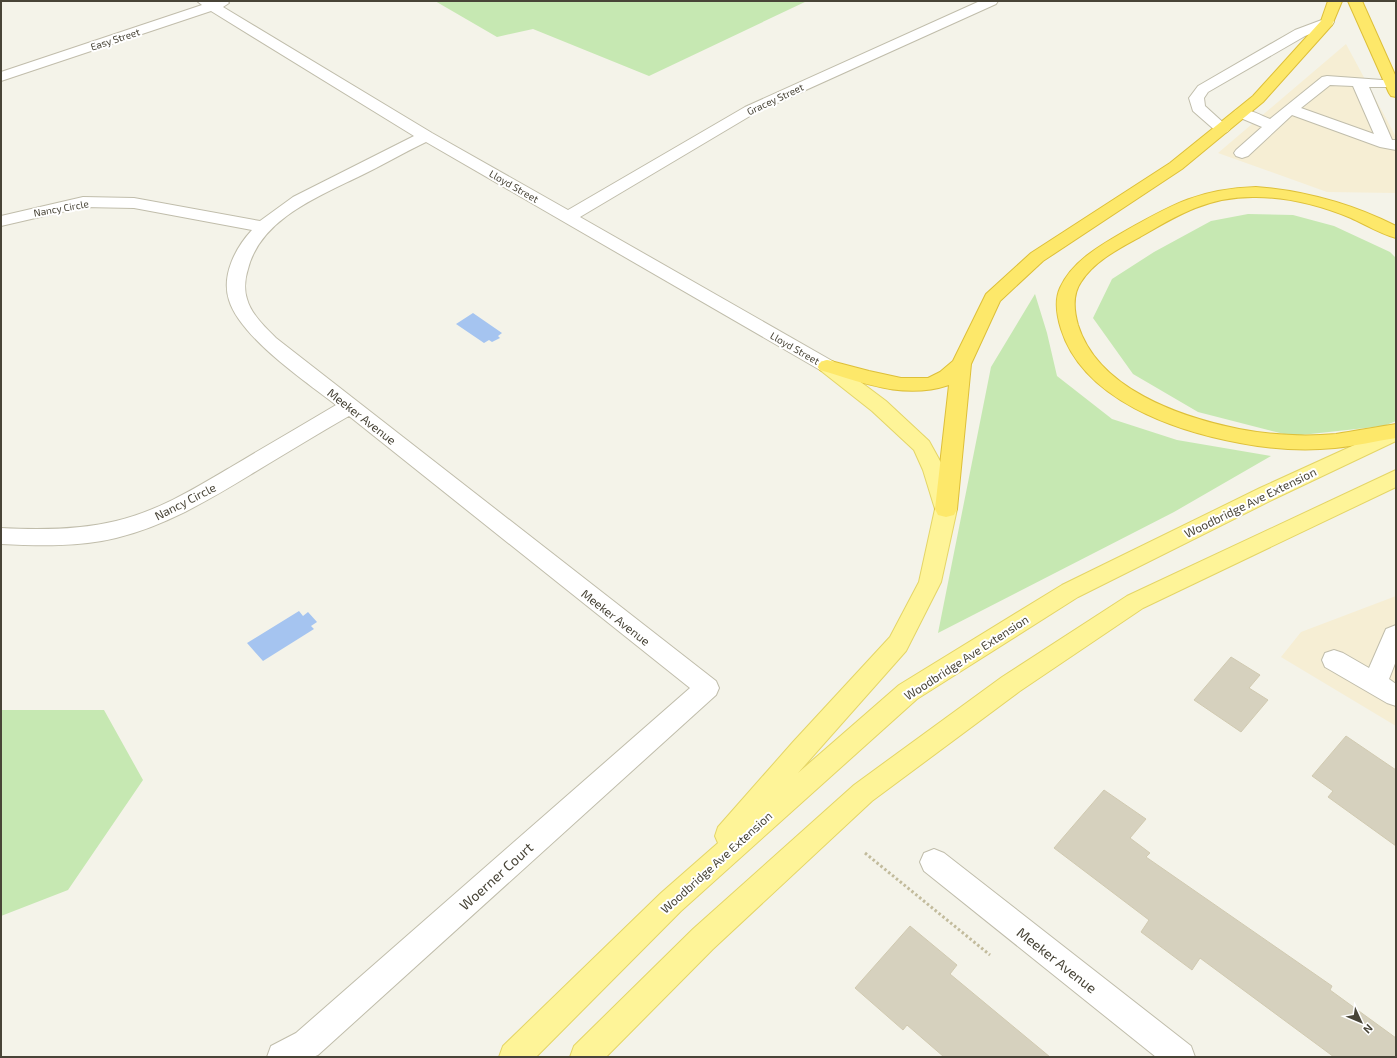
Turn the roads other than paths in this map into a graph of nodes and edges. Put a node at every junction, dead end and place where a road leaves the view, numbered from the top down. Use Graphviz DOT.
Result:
graph roads {
  1 [pos="229,1"];
  2 [pos="991,1"];
  3 [pos="1335,1"];
  4 [pos="1355,1"];
  5 [pos="209,4"];
  6 [pos="1327,22"];
  7 [pos="1,76"];
  8 [pos="1359,82"];
  9 [pos="1394,88"];
  10 [pos="1290,110"];
  11 [pos="1241,113"];
  12 [pos="1273,126"];
  13 [pos="1222,129"];
  14 [pos="426,136"];
  15 [pos="1391,145"];
  16 [pos="1242,153"];
  17 [pos="568,216"];
  18 [pos="1,221"];
  19 [pos="263,227"];
  20 [pos="1396,233"];
  21 [pos="961,364"];
  22 [pos="827,366"];
  23 [pos="350,406"];
  24 [pos="1396,432"];
  25 [pos="1396,478"];
  26 [pos="946,509"];
  27 [pos="1,536"];
  28 [pos="1396,635"];
  29 [pos="1334,660"];
  30 [pos="1375,683"];
  31 [pos="707,688"];
  32 [pos="1396,696"];
  33 [pos="934,862"];
  34 [pos="670,902"];
  35 [pos="282,1057"];
  36 [pos="514,1057"];
  37 [pos="585,1057"];
  38 [pos="1180,1057"];
  1 -- 5 [label="street, Easy Street"];
  2 -- 17 [label="street, Gracey Street"];
  3 -- 6 [label="highway"];
  4 -- 9 [label="highway"];
  5 -- 7 [label="street, Easy Street"];
  5 -- 14 [label="street, Lloyd Street"];
  6 -- 11 [label="highway"];
  6 -- 13 [label="street"];
  8 -- 9 [label="street"];
  8 -- 10 [label="street"];
  8 -- 15 [label="street"];
  10 -- 12 [label="street"];
  10 -- 15 [label="street"];
  11 -- 12 [label="street"];
  11 -- 13 [label="highway"];
  12 -- 16 [label="street"];
  13 -- 21 [label="highway"];
  14 -- 17 [label="street, Lloyd Street"];
  14 -- 19 [label="street, Meeker Avenue"];
  17 -- 22 [label="street, Lloyd Street"];
  18 -- 19 [label="street, Nancy Circle"];
  19 -- 23 [label="street, Meeker Avenue"];
  20 -- 24 [label="highway"];
  21 -- 22 [label="highway"];
  21 -- 26 [label="highway"];
  22 -- 26 [label="main road"];
  23 -- 27 [label="street, Nancy Circle"];
  23 -- 31 [label="street, Meeker Avenue"];
  24 -- 34 [label="main road, Woodbridge Ave Extension"];
  25 -- 37 [label="main road"];
  26 -- 34 [label="main road"];
  28 -- 30 [label="street"];
  29 -- 30 [label="street"];
  30 -- 32 [label="street"];
  31 -- 35 [label="street, Woerner Court"];
  33 -- 38 [label="street, Meeker Avenue"];
  34 -- 36 [label="main road, Woodbridge Ave Extension"];
}
